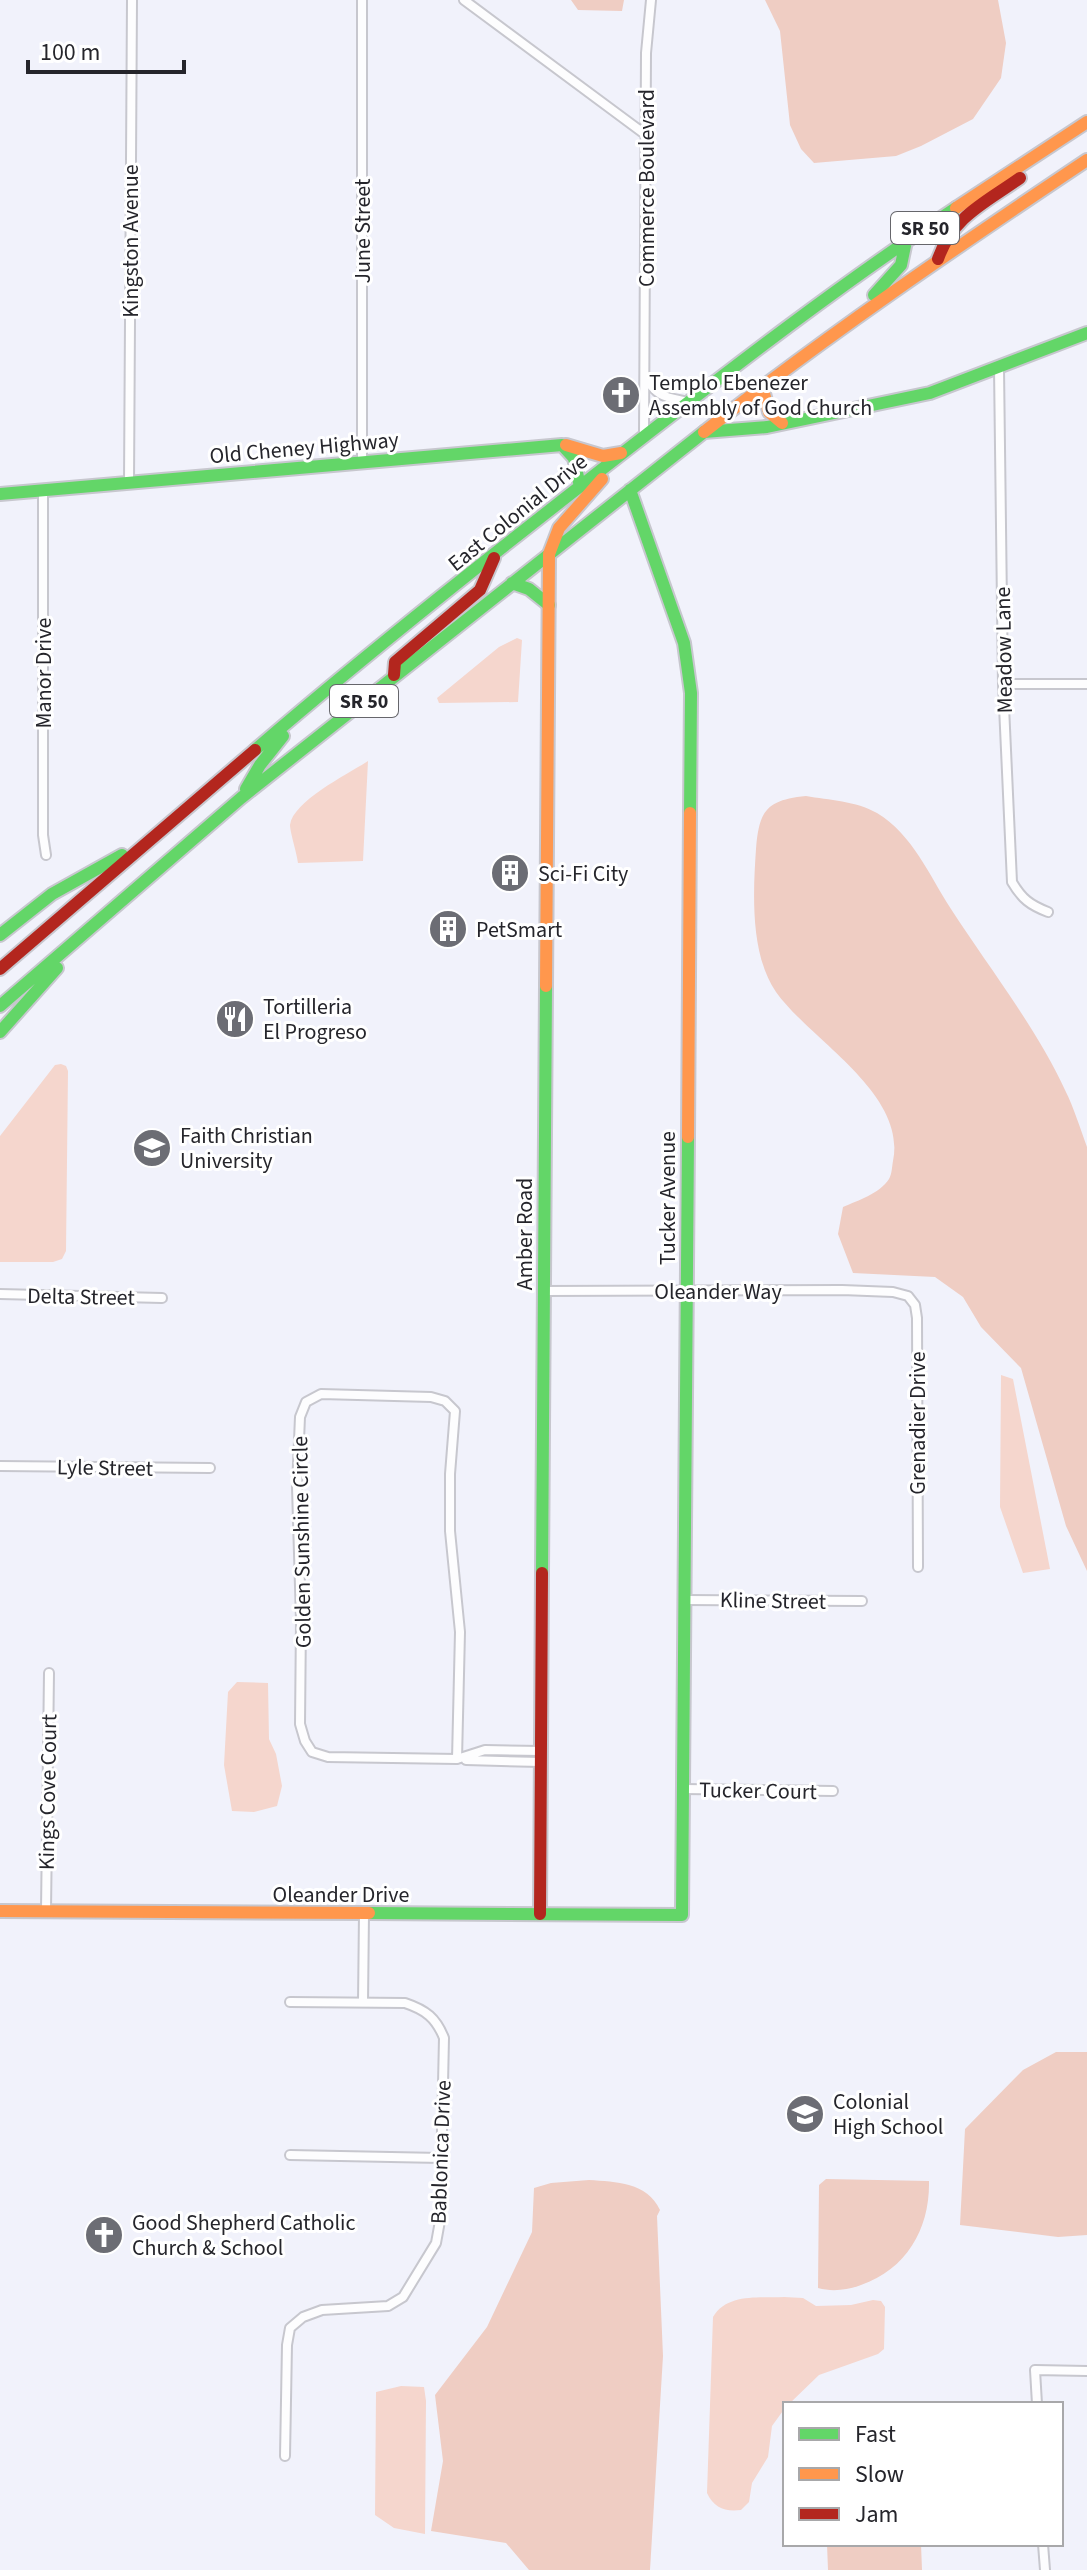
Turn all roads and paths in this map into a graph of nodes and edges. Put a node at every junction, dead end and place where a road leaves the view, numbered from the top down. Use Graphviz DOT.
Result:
graph roads {
  1 [pos="132,0"];
  2 [pos="362,0"];
  3 [pos="464,0"];
  4 [pos="651,0"];
  5 [pos="1087,122"];
  6 [pos="646,135"];
  7 [pos="1087,160"];
  8 [pos="1024,163"];
  9 [pos="906,241"];
  10 [pos="938,259"];
  11 [pos="849,322"];
  12 [pos="1087,333"];
  13 [pos="999,368"];
  14 [pos="645,376"];
  15 [pos="762,386"];
  16 [pos="689,402"];
  17 [pos="782,423"];
  18 [pos="704,432"];
  19 [pos="644,437"];
  20 [pos="562,445"];
  21 [pos="627,451"];
  22 [pos="362,463"];
  23 [pos="129,482"];
  24 [pos="580,487"];
  25 [pos="43,490"];
  26 [pos="630,490"];
  27 [pos="0,494"];
  28 [pos="549,554"];
  29 [pos="494,558"];
  30 [pos="512,583"];
  31 [pos="549,605"];
  32 [pos="394,677"];
  33 [pos="1003,684"];
  34 [pos="1087,684"];
  35 [pos="309,704"];
  36 [pos="241,798"];
  37 [pos="155,836"];
  38 [pos="46,855"];
  39 [pos="1048,912"];
  40 [pos="92,927"];
  41 [pos="0,935"];
  42 [pos="0,969"];
  43 [pos="0,1006"];
  44 [pos="0,1032"];
  45 [pos="543,1291"];
  46 [pos="687,1292"];
  47 [pos="893,1292"];
  48 [pos="0,1294"];
  49 [pos="162,1298"];
  50 [pos="0,1466"];
  51 [pos="210,1468"];
  52 [pos="918,1567"];
  53 [pos="685,1600"];
  54 [pos="862,1601"];
  55 [pos="49,1673"];
  56 [pos="540,1756"];
  57 [pos="457,1759"];
  58 [pos="683,1789"];
  59 [pos="833,1791"];
  60 [pos="0,1911"];
  61 [pos="46,1911"];
  62 [pos="364,1914"];
  63 [pos="540,1914"];
  64 [pos="682,1915"];
  65 [pos="290,2002"];
  66 [pos="363,2002"];
  67 [pos="290,2155"];
  68 [pos="441,2158"];
  69 [pos="1087,2371"];
  70 [pos="1037,2402"];
  71 [pos="285,2456"];
  72 [pos="1043,2546"];
  73 [pos="1045,2570"];
  1 -- 23 [label="street, Kingston Avenue"];
  2 -- 22 [label="street, June Street"];
  3 -- 6 [label="street"];
  4 -- 6 [label="street, Commerce Boulevard"];
  5 -- 8 [label="main road, East Colonial Drive / SR 50"];
  6 -- 14 [label="street, Commerce Boulevard"];
  7 -- 10 [label="main road, SR 50"];
  8 -- 9 [label="main road, East Colonial Drive / SR 50"];
  8 -- 10 [label="main road"];
  9 -- 11 [label="main road"];
  9 -- 16 [label="main road, East Colonial Drive / SR 50"];
  10 -- 11 [label="main road, SR 50"];
  11 -- 15 [label="main road, SR 50"];
  12 -- 13 [label="main road"];
  13 -- 17 [label="main road"];
  13 -- 33 [label="street, Meadow Lane"];
  14 -- 16 [label="street"];
  14 -- 19 [label="street, Commerce Boulevard"];
  15 -- 17 [label="main road"];
  15 -- 18 [label="main road, SR 50"];
  16 -- 19 [label="main road, East Colonial Drive / SR 50"];
  17 -- 18 [label="main road"];
  18 -- 26 [label="main road, SR 50"];
  19 -- 21 [label="main road, East Colonial Drive / SR 50"];
  20 -- 21 [label="main road"];
  20 -- 22 [label="main road, Old Cheney Highway"];
  20 -- 24 [label="main road"];
  21 -- 24 [label="main road, East Colonial Drive / SR 50"];
  21 -- 28 [label="main road"];
  22 -- 23 [label="main road, Old Cheney Highway"];
  23 -- 25 [label="main road, Old Cheney Highway"];
  24 -- 29 [label="main road, East Colonial Drive / SR 50"];
  25 -- 27 [label="main road, Old Cheney Highway"];
  25 -- 38 [label="street, Manor Drive"];
  26 -- 28 [label="main road, SR 50"];
  26 -- 46 [label="main road, Tucker Avenue"];
  28 -- 30 [label="main road, SR 50"];
  28 -- 31 [label="main road, Amber Road"];
  29 -- 32 [label="main road"];
  29 -- 35 [label="main road, East Colonial Drive / SR 50"];
  30 -- 31 [label="main road"];
  30 -- 32 [label="main road, SR 50"];
  31 -- 45 [label="main road, Amber Road"];
  32 -- 36 [label="main road, SR 50"];
  33 -- 34 [label="street"];
  33 -- 39 [label="street, Meadow Lane"];
  35 -- 36 [label="main road"];
  35 -- 37 [label="main road, East Colonial Drive / SR 50"];
  36 -- 40 [label="main road, SR 50"];
  37 -- 41 [label="main road"];
  37 -- 42 [label="main road, East Colonial Drive / SR 50"];
  40 -- 43 [label="main road, SR 50"];
  40 -- 44 [label="main road"];
  45 -- 46 [label="street, Oleander Way"];
  45 -- 56 [label="main road, Amber Road"];
  46 -- 47 [label="street, Oleander Way"];
  46 -- 53 [label="main road, Tucker Avenue"];
  47 -- 52 [label="street, Grenadier Drive"];
  48 -- 49 [label="street, Delta Street"];
  50 -- 51 [label="street, Lyle Street"];
  53 -- 54 [label="street, Kline Street"];
  53 -- 58 [label="main road, Tucker Avenue"];
  55 -- 61 [label="street, Kings Cove Court"];
  56 -- 57 [label="street, Golden Sunshine Circle"];
  56 -- 63 [label="main road, Amber Road"];
  57 -- 57 [label="street, Golden Sunshine Circle"];
  58 -- 59 [label="street, Tucker Court"];
  58 -- 64 [label="main road, Tucker Avenue"];
  60 -- 61 [label="main road, Oleander Drive"];
  61 -- 62 [label="main road, Oleander Drive"];
  62 -- 63 [label="main road, Oleander Drive"];
  62 -- 66 [label="street"];
  63 -- 64 [label="main road, Oleander Drive"];
  65 -- 66 [label="street, Bablonica Drive"];
  66 -- 68 [label="street, Bablonica Drive"];
  67 -- 68 [label="street"];
  68 -- 71 [label="street, Bablonica Drive"];
  69 -- 70 [label="street"];
  72 -- 73 [label="street"];
}
